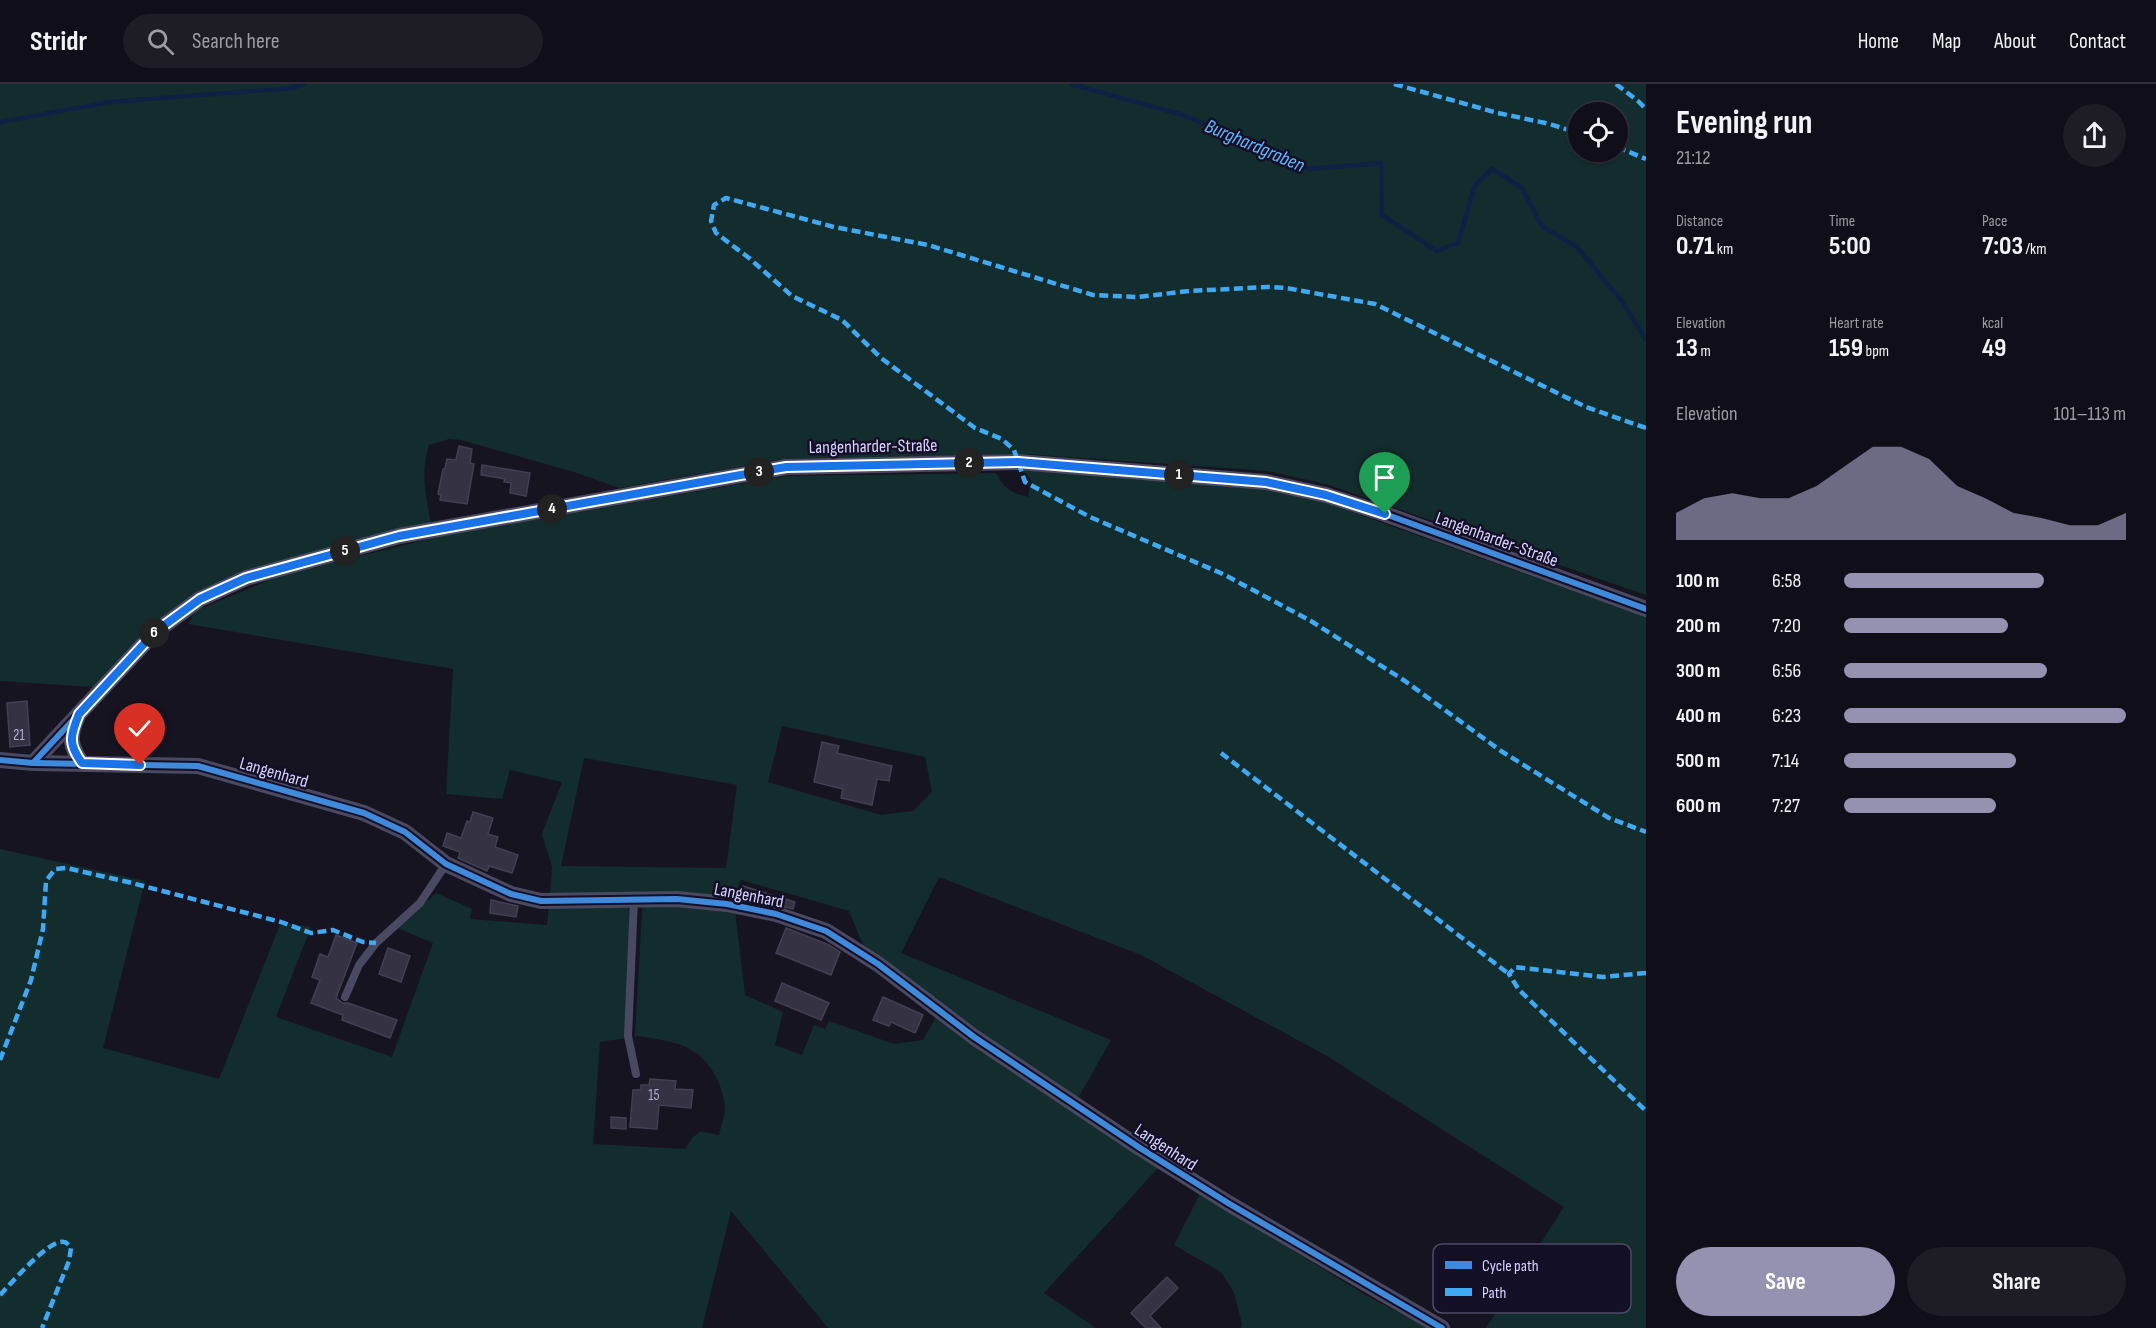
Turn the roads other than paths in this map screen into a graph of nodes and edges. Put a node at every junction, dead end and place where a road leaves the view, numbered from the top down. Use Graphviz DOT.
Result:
graph roads {
  1 [pos="1646,609"];
  2 [pos="79,714"];
  3 [pos="0,760"];
  4 [pos="82,763"];
  5 [pos="33,764"];
  6 [pos="446,864"];
  7 [pos="634,900"];
  8 [pos="345,998"];
  9 [pos="636,1074"];
  10 [pos="1442,1328"];
  1 -- 2 [label="street, Langenharder-Straße"];
  2 -- 4 [label="street"];
  2 -- 5 [label="street"];
  3 -- 5 [label="street, Langenhard"];
  4 -- 5 [label="street, Langenhard"];
  4 -- 6 [label="street, Langenhard"];
  6 -- 7 [label="street, Langenhard"];
  6 -- 8 [label="lane"];
  7 -- 9 [label="lane"];
  7 -- 10 [label="street, Langenhard"];
}
